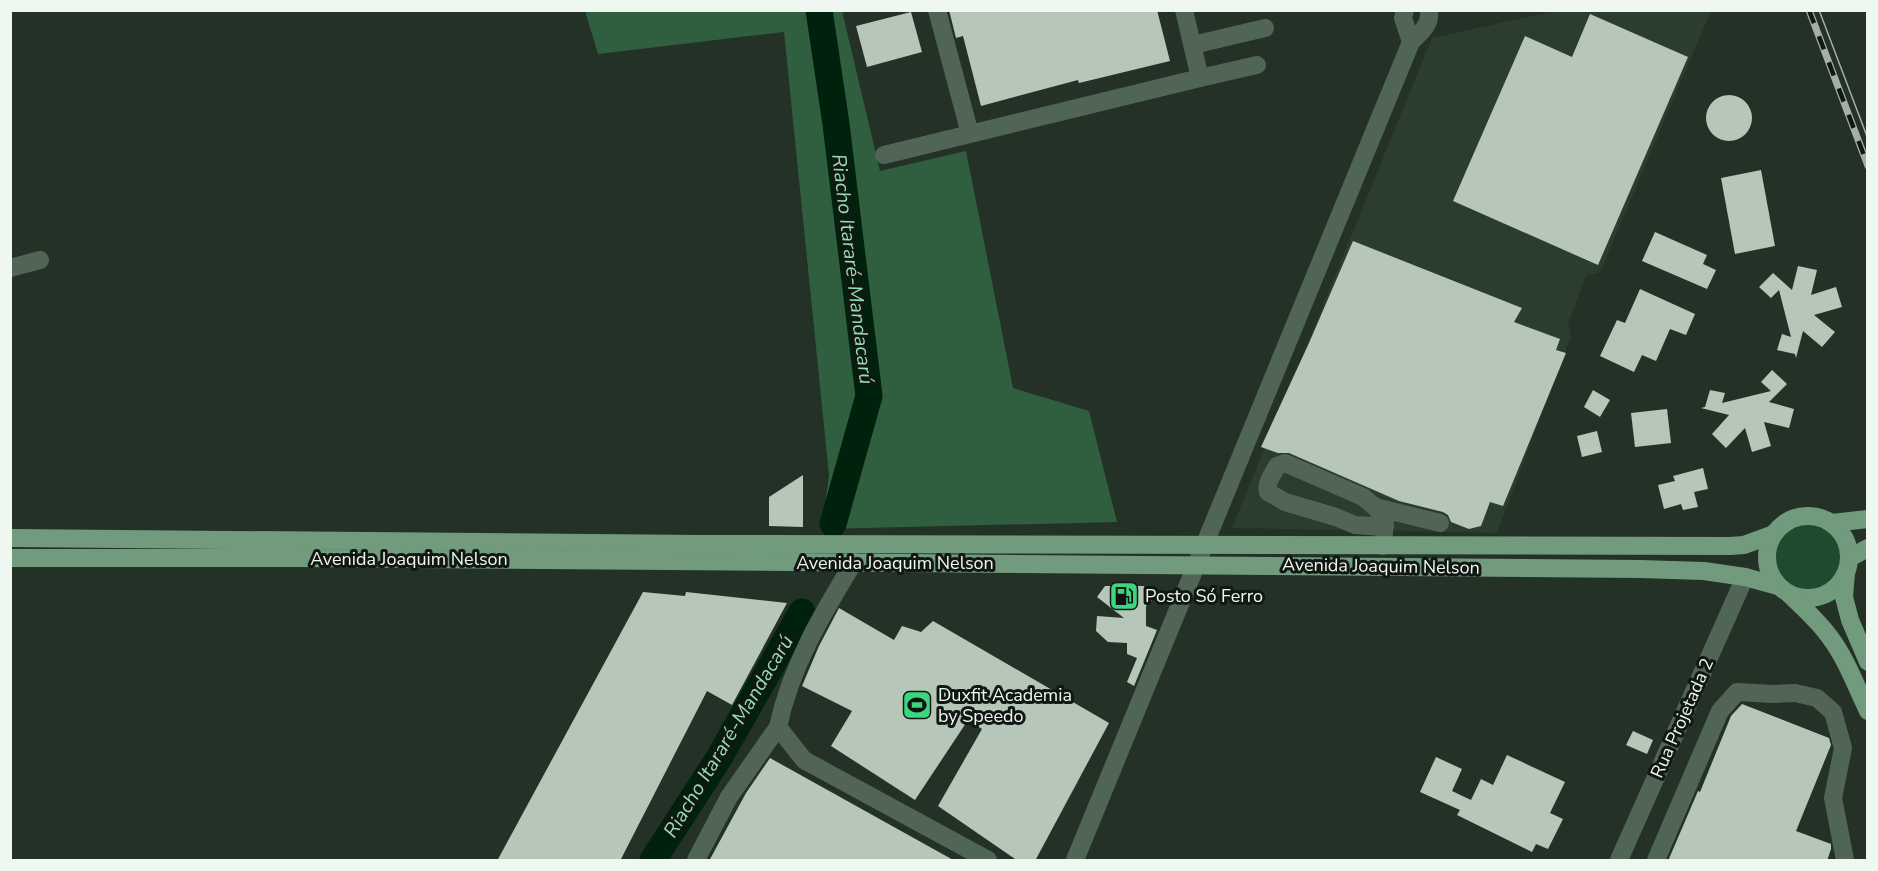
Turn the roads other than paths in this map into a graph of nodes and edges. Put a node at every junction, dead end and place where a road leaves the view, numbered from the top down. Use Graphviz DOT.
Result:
graph roads {
  1 [pos="937,10"];
  2 [pos="1184,10"];
  3 [pos="1405,10"];
  4 [pos="1429,10"];
  5 [pos="1264,28"];
  6 [pos="1412,42"];
  7 [pos="1193,45"];
  8 [pos="1257,65"];
  9 [pos="1200,78"];
  10 [pos="970,134"];
  11 [pos="884,155"];
  12 [pos="40,260"];
  13 [pos="10,268"];
  14 [pos="1375,507"];
  15 [pos="1868,519"];
  16 [pos="1440,523"];
  17 [pos="1832,523"];
  18 [pos="1385,527"];
  19 [pos="1774,534"];
  20 [pos="10,538"];
  21 [pos="1204,545"];
  22 [pos="1383,546"];
  23 [pos="1868,548"];
  24 [pos="702,552"];
  25 [pos="748,552"];
  26 [pos="10,558"];
  27 [pos="854,562"];
  28 [pos="1195,565"];
  29 [pos="1848,566"];
  30 [pos="1745,577"];
  31 [pos="1783,590"];
  32 [pos="1868,662"];
  33 [pos="1868,711"];
  34 [pos="778,727"];
  35 [pos="696,861"];
  36 [pos="988,861"];
  37 [pos="1075,861"];
  38 [pos="1619,861"];
  39 [pos="1656,861"];
  40 [pos="1845,861"];
  1 -- 10 [label="street"];
  2 -- 7 [label="street"];
  3 -- 6 [label="street"];
  4 -- 6 [label="street"];
  5 -- 7 [label="street"];
  6 -- 21 [label="street"];
  7 -- 9 [label="street"];
  8 -- 9 [label="street"];
  9 -- 10 [label="street"];
  10 -- 11 [label="street"];
  12 -- 13 [label="street"];
  14 -- 16 [label="street"];
  14 -- 18 [label="street"];
  14 -- 18 [label="street"];
  15 -- 17 [label="main road"];
  17 -- 19 [label="main road"];
  17 -- 29 [label="main road"];
  18 -- 22 [label="street"];
  19 -- 22 [label="main road, Avenida Joaquim Nelson"];
  19 -- 31 [label="main road"];
  20 -- 24 [label="main road, Avenida Joaquim Nelson"];
  21 -- 22 [label="main road, Avenida Joaquim Nelson"];
  21 -- 25 [label="main road, Avenida Joaquim Nelson"];
  21 -- 28 [label="street"];
  23 -- 29 [label="main road"];
  24 -- 25 [label="main road, Avenida Joaquim Nelson"];
  24 -- 26 [label="main road, Avenida Joaquim Nelson"];
  25 -- 27 [label="main road, Avenida Joaquim Nelson"];
  27 -- 28 [label="main road, Avenida Joaquim Nelson"];
  27 -- 34 [label="street"];
  28 -- 30 [label="main road, Avenida Joaquim Nelson"];
  28 -- 37 [label="street"];
  29 -- 31 [label="main road"];
  29 -- 32 [label="main road"];
  30 -- 31 [label="main road, Avenida Joaquim Nelson"];
  30 -- 38 [label="street, Rua Projetada 2"];
  31 -- 33 [label="main road"];
  34 -- 35 [label="street"];
  34 -- 36 [label="street"];
  39 -- 40 [label="street"];
}
